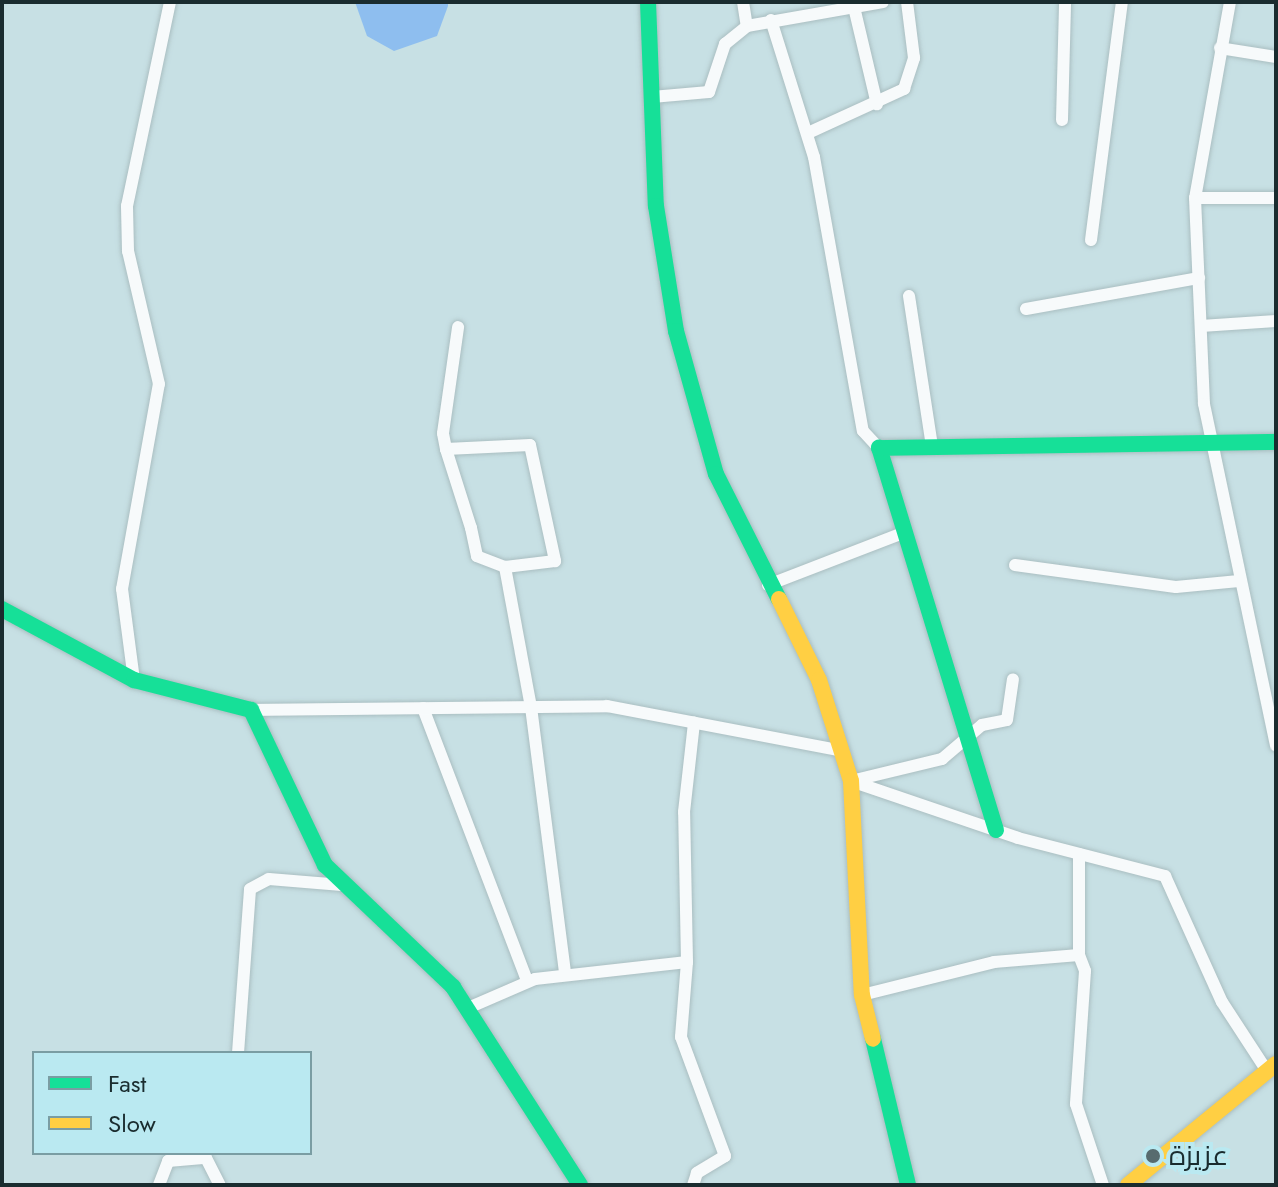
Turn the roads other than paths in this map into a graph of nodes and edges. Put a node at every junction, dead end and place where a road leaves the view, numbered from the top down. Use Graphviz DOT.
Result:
graph roads {
  1 [pos="170,2"];
  2 [pos="648,2"];
  3 [pos="743,2"];
  4 [pos="883,2"];
  5 [pos="907,2"];
  6 [pos="1065,2"];
  7 [pos="1122,2"];
  8 [pos="1230,2"];
  9 [pos="807,7"];
  10 [pos="854,7"];
  11 [pos="771,20"];
  12 [pos="747,26"];
  13 [pos="1220,48"];
  14 [pos="1276,57"];
  15 [pos="652,97"];
  16 [pos="877,104"];
  17 [pos="1062,120"];
  18 [pos="808,133"];
  19 [pos="1195,198"];
  20 [pos="1276,198"];
  21 [pos="1091,240"];
  22 [pos="1199,278"];
  23 [pos="909,296"];
  24 [pos="1026,309"];
  25 [pos="1276,321"];
  26 [pos="1201,326"];
  27 [pos="458,327"];
  28 [pos="1207,441"];
  29 [pos="1276,442"];
  30 [pos="932,447"];
  31 [pos="879,448"];
  32 [pos="446,449"];
  33 [pos="905,532"];
  34 [pos="1015,565"];
  35 [pos="505,567"];
  36 [pos="1239,581"];
  37 [pos="768,585"];
  38 [pos="2,609"];
  39 [pos="1013,679"];
  40 [pos="134,680"];
  41 [pos="531,707"];
  42 [pos="423,708"];
  43 [pos="251,710"];
  44 [pos="1272,712"];
  45 [pos="694,723"];
  46 [pos="969,741"];
  47 [pos="1276,746"];
  48 [pos="842,751"];
  49 [pos="851,781"];
  50 [pos="996,830"];
  51 [pos="1079,854"];
  52 [pos="342,885"];
  53 [pos="1079,955"];
  54 [pos="687,962"];
  55 [pos="565,974"];
  56 [pos="527,981"];
  57 [pos="862,995"];
  58 [pos="468,1008"];
  59 [pos="238,1051"];
  60 [pos="1273,1070"];
  61 [pos="1155,1166"];
  62 [pos="159,1185"];
  63 [pos="220,1185"];
  64 [pos="580,1185"];
  65 [pos="693,1185"];
  66 [pos="908,1185"];
  67 [pos="1103,1185"];
  68 [pos="1128,1185"];
  69 [pos="1146,1185"];
  1 -- 40 [label="street"];
  2 -- 15 [label="street"];
  3 -- 12 [label="street"];
  4 -- 10 [label="street"];
  5 -- 16 [label="street"];
  6 -- 17 [label="street"];
  7 -- 21 [label="street"];
  8 -- 13 [label="street"];
  9 -- 10 [label="street"];
  9 -- 11 [label="street"];
  10 -- 16 [label="street"];
  11 -- 12 [label="street"];
  11 -- 18 [label="street"];
  12 -- 15 [label="street"];
  13 -- 14 [label="street"];
  13 -- 19 [label="street"];
  15 -- 37 [label="street"];
  16 -- 18 [label="street"];
  18 -- 31 [label="street"];
  19 -- 20 [label="street"];
  19 -- 22 [label="street"];
  22 -- 24 [label="street"];
  22 -- 26 [label="street"];
  23 -- 30 [label="street"];
  25 -- 26 [label="street"];
  26 -- 28 [label="street"];
  27 -- 32 [label="street"];
  28 -- 29 [label="street"];
  28 -- 30 [label="street"];
  28 -- 36 [label="street"];
  30 -- 31 [label="street"];
  31 -- 33 [label="street"];
  32 -- 35 [label="street"];
  32 -- 35 [label="street"];
  33 -- 37 [label="street"];
  33 -- 46 [label="street"];
  34 -- 36 [label="street"];
  35 -- 41 [label="street"];
  36 -- 44 [label="street"];
  37 -- 48 [label="street"];
  38 -- 40 [label="street"];
  39 -- 46 [label="street"];
  40 -- 43 [label="street"];
  41 -- 42 [label="street"];
  41 -- 45 [label="street"];
  41 -- 55 [label="street"];
  42 -- 43 [label="street"];
  42 -- 56 [label="street"];
  43 -- 52 [label="street"];
  44 -- 47 [label="street"];
  45 -- 48 [label="street"];
  45 -- 54 [label="street"];
  46 -- 49 [label="street"];
  46 -- 50 [label="street"];
  48 -- 49 [label="street"];
  49 -- 50 [label="street"];
  49 -- 57 [label="street"];
  50 -- 51 [label="street"];
  51 -- 53 [label="street"];
  51 -- 60 [label="street"];
  52 -- 58 [label="street"];
  52 -- 59 [label="street"];
  53 -- 57 [label="street"];
  53 -- 67 [label="street"];
  54 -- 55 [label="street"];
  54 -- 65 [label="street"];
  55 -- 56 [label="street"];
  56 -- 58 [label="street"];
  57 -- 66 [label="street"];
  58 -- 64 [label="street"];
  60 -- 61 [label="street"];
  61 -- 68 [label="street"];
  61 -- 69 [label="street"];
  62 -- 63 [label="street"];
}
